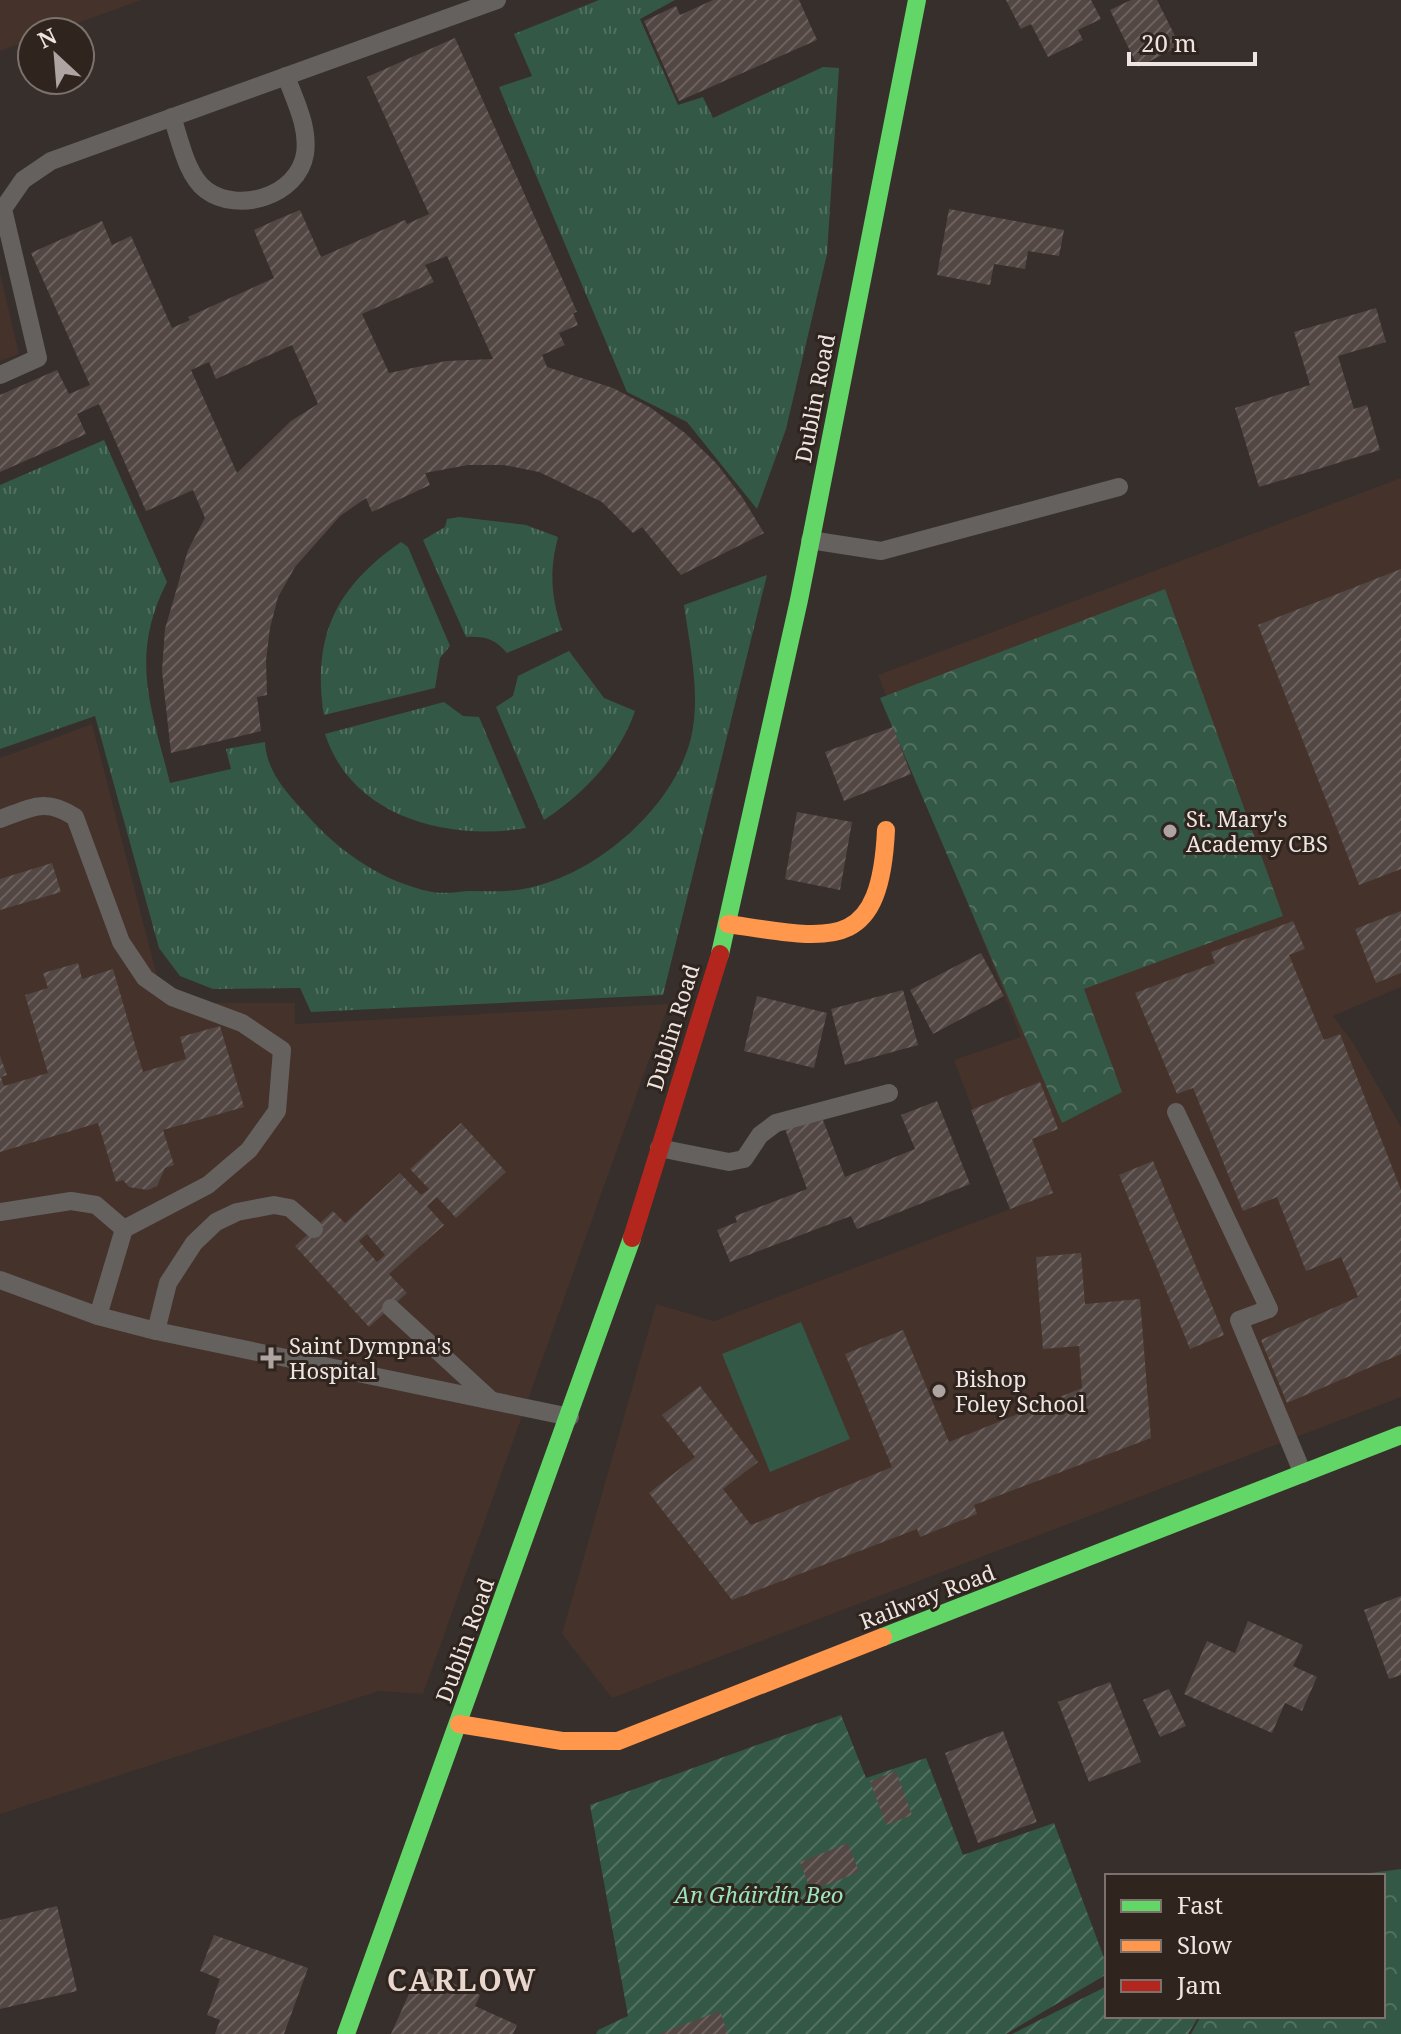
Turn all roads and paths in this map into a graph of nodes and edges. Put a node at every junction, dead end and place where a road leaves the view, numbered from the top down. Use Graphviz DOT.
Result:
graph roads {
  1 [pos="497,0"];
  2 [pos="917,0"];
  3 [pos="286,76"];
  4 [pos="172,117"];
  5 [pos="0,375"];
  6 [pos="1119,487"];
  7 [pos="810,540"];
  8 [pos="0,819"];
  9 [pos="886,830"];
  10 [pos="728,924"];
  11 [pos="889,1093"];
  12 [pos="1176,1112"];
  13 [pos="659,1148"];
  14 [pos="0,1212"];
  15 [pos="124,1229"];
  16 [pos="314,1229"];
  17 [pos="0,1280"];
  18 [pos="391,1308"];
  19 [pos="98,1316"];
  20 [pos="156,1331"];
  21 [pos="493,1402"];
  22 [pos="570,1417"];
  23 [pos="1401,1435"];
  24 [pos="1303,1474"];
  25 [pos="459,1724"];
  26 [pos="346,2034"];
  1 -- 3 [label="lane"];
  2 -- 7 [label="main road, Dublin Road"];
  3 -- 4 [label="lane"];
  3 -- 4 [label="lane"];
  4 -- 5 [label="lane"];
  6 -- 7 [label="lane"];
  7 -- 10 [label="main road, Dublin Road"];
  8 -- 15 [label="lane"];
  9 -- 10 [label="main road"];
  10 -- 13 [label="main road, Dublin Road"];
  11 -- 13 [label="lane"];
  12 -- 24 [label="lane"];
  13 -- 22 [label="main road, Dublin Road"];
  14 -- 15 [label="lane"];
  15 -- 19 [label="lane"];
  16 -- 20 [label="lane"];
  17 -- 19 [label="lane"];
  18 -- 21 [label="lane"];
  19 -- 20 [label="lane"];
  20 -- 21 [label="lane"];
  21 -- 22 [label="lane"];
  22 -- 25 [label="main road, Dublin Road"];
  23 -- 24 [label="main road, Railway Road"];
  24 -- 25 [label="main road, Railway Road"];
  25 -- 26 [label="main road, Dublin Road"];
}
